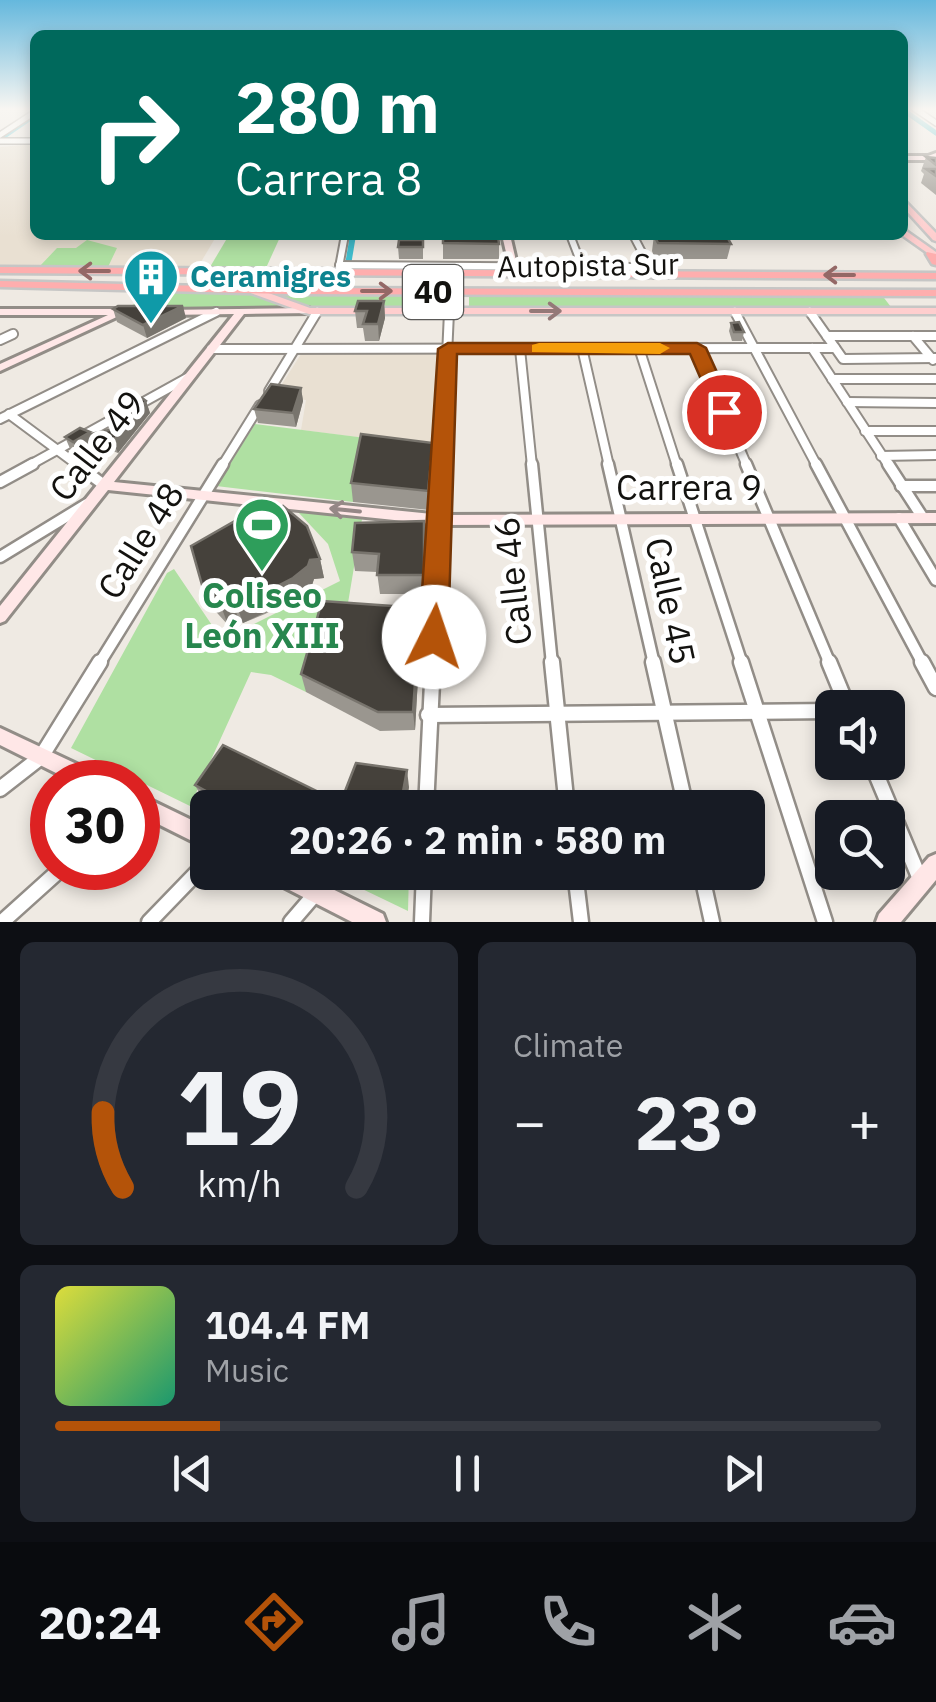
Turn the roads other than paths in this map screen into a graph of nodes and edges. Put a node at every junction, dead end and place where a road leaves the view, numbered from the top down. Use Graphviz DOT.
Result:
graph roads {
  1 [pos="908,156"];
  2 [pos="936,156"];
  3 [pos="908,205"];
  4 [pos="908,209"];
  5 [pos="936,227"];
  6 [pos="908,232"];
  7 [pos="343,240"];
  8 [pos="507,240"];
  9 [pos="572,240"];
  10 [pos="636,240"];
  11 [pos="934,252"];
  12 [pos="513,266"];
  13 [pos="582,266"];
  14 [pos="641,267"];
  15 [pos="338,269"];
  16 [pos="0,270"];
  17 [pos="486,274"];
  18 [pos="528,274"];
  19 [pos="654,275"];
  20 [pos="922,276"];
  21 [pos="936,276"];
  22 [pos="0,284"];
  23 [pos="252,290"];
  24 [pos="936,293"];
  25 [pos="936,310"];
  26 [pos="449,311"];
  27 [pos="734,311"];
  28 [pos="809,311"];
  29 [pos="0,312"];
  30 [pos="123,312"];
  31 [pos="142,312"];
  32 [pos="160,312"];
  33 [pos="216,312"];
  34 [pos="241,312"];
  35 [pos="314,312"];
  36 [pos="13,334"];
  37 [pos="827,336"];
  38 [pos="912,336"];
  39 [pos="936,336"];
  40 [pos="0,337"];
  41 [pos="520,348"];
  42 [pos="582,348"];
  43 [pos="639,348"];
  44 [pos="697,348"];
  45 [pos="753,348"];
  46 [pos="812,348"];
  47 [pos="835,348"];
  48 [pos="211,349"];
  49 [pos="295,349"];
  50 [pos="448,349"];
  51 [pos="843,359"];
  52 [pos="934,360"];
  53 [pos="0,368"];
  54 [pos="190,376"];
  55 [pos="832,379"];
  56 [pos="936,379"];
  57 [pos="847,402"];
  58 [pos="936,402"];
  59 [pos="4,417"];
  60 [pos="866,430"];
  61 [pos="934,433"];
  62 [pos="57,450"];
  63 [pos="881,456"];
  64 [pos="936,456"];
  65 [pos="0,482"];
  66 [pos="104,485"];
  67 [pos="901,486"];
  68 [pos="936,486"];
  69 [pos="204,495"];
  70 [pos="91,501"];
  71 [pos="536,518"];
  72 [pos="622,518"];
  73 [pos="696,518"];
  74 [pos="770,518"];
  75 [pos="845,518"];
  76 [pos="899,518"];
  77 [pos="929,518"];
  78 [pos="442,520"];
  79 [pos="0,557"];
  80 [pos="936,580"];
  81 [pos="0,617"];
  82 [pos="936,688"];
  83 [pos="841,690"];
  84 [pos="815,711"];
  85 [pos="664,712"];
  86 [pos="758,712"];
  87 [pos="556,714"];
  88 [pos="428,715"];
  89 [pos="0,736"];
  90 [pos="41,757"];
  91 [pos="47,760"];
  92 [pos="879,780"];
  93 [pos="0,789"];
  94 [pos="426,790"];
  95 [pos="565,790"];
  96 [pos="682,790"];
  97 [pos="160,815"];
  98 [pos="190,830"];
  99 [pos="936,864"];
  100 [pos="190,879"];
  101 [pos="921,881"];
  102 [pos="38,890"];
  103 [pos="312,890"];
  104 [pos="423,890"];
  105 [pos="577,890"];
  106 [pos="704,890"];
  107 [pos="316,892"];
  108 [pos="2,922"];
  109 [pos="149,922"];
  110 [pos="291,922"];
  111 [pos="375,922"];
  112 [pos="422,922"];
  113 [pos="581,922"];
  114 [pos="712,922"];
  115 [pos="825,922"];
  116 [pos="887,922"];
  1 -- 2 [label="street"];
  3 -- 5 [label="main road"];
  4 -- 11 [label="main road"];
  6 -- 11 [label="main road"];
  7 -- 15 [label="street"];
  8 -- 12 [label="street"];
  9 -- 13 [label="street"];
  10 -- 19 [label="street"];
  11 -- 20 [label="highway"];
  12 -- 13 [label="street"];
  12 -- 15 [label="street"];
  12 -- 17 [label="street"];
  12 -- 18 [label="street"];
  13 -- 14 [label="street"];
  15 -- 16 [label="highway, Autopista Sur / 40, one-way"];
  15 -- 17 [label="highway, Autopista Sur / 40"];
  17 -- 18 [label="highway, Autopista Sur / 40"];
  18 -- 19 [label="highway, Autopista Sur / 40"];
  20 -- 19 [label="highway, Autopista Sur / 40, one-way"];
  20 -- 21 [label="highway, Autopista Sur / 40"];
  22 -- 23 [label="highway, Autopista Sur / 40"];
  23 -- 24 [label="highway, Autopista Sur / 40, one-way"];
  23 -- 35 [label="main road"];
  25 -- 28 [label="main road"];
  26 -- 27 [label="main road, one-way"];
  26 -- 35 [label="main road"];
  26 -- 50 [label="street"];
  27 -- 28 [label="main road"];
  27 -- 45 [label="street"];
  28 -- 37 [label="street"];
  29 -- 30 [label="street"];
  30 -- 31 [label="street"];
  30 -- 53 [label="street"];
  32 -- 33 [label="street"];
  33 -- 34 [label="street"];
  33 -- 59 [label="street"];
  34 -- 35 [label="street"];
  34 -- 48 [label="street, Calle 49"];
  35 -- 49 [label="street, Calle 48"];
  36 -- 40 [label="street"];
  37 -- 38 [label="street"];
  37 -- 47 [label="street"];
  38 -- 39 [label="street"];
  38 -- 52 [label="street"];
  41 -- 42 [label="street"];
  41 -- 50 [label="street"];
  41 -- 71 [label="street, Calle 46"];
  42 -- 43 [label="street"];
  42 -- 72 [label="street, Calle 45"];
  43 -- 44 [label="street"];
  43 -- 73 [label="street"];
  44 -- 45 [label="street"];
  44 -- 74 [label="street"];
  45 -- 46 [label="street"];
  45 -- 75 [label="street"];
  46 -- 47 [label="street"];
  46 -- 55 [label="street"];
  47 -- 51 [label="street"];
  48 -- 49 [label="street"];
  48 -- 54 [label="street, Calle 49"];
  49 -- 50 [label="street"];
  49 -- 69 [label="street, Calle 48"];
  50 -- 78 [label="street"];
  51 -- 52 [label="street"];
  54 -- 62 [label="street"];
  54 -- 66 [label="street, Calle 49"];
  55 -- 56 [label="street"];
  55 -- 57 [label="street"];
  57 -- 58 [label="street"];
  57 -- 60 [label="street"];
  59 -- 62 [label="street"];
  60 -- 61 [label="street"];
  60 -- 63 [label="street"];
  62 -- 65 [label="street"];
  62 -- 66 [label="street"];
  63 -- 64 [label="street"];
  63 -- 67 [label="street"];
  66 -- 69 [label="street, Carrera 9"];
  66 -- 70 [label="street, Calle 49"];
  67 -- 68 [label="street"];
  67 -- 77 [label="street"];
  78 -- 69 [label="street, Carrera 9, one-way"];
  69 -- 90 [label="street, Calle 48"];
  70 -- 79 [label="street"];
  70 -- 81 [label="street, Calle 49"];
  71 -- 72 [label="street, Carrera 9"];
  71 -- 78 [label="street, Carrera 9"];
  71 -- 87 [label="street, Calle 46"];
  72 -- 73 [label="street, Carrera 9"];
  72 -- 85 [label="street, Calle 45"];
  73 -- 74 [label="street, Carrera 9"];
  73 -- 86 [label="street"];
  74 -- 75 [label="street, Carrera 9"];
  74 -- 83 [label="street"];
  75 -- 76 [label="street, Carrera 9"];
  75 -- 82 [label="street"];
  76 -- 77 [label="street, Carrera 9"];
  76 -- 80 [label="street"];
  78 -- 88 [label="street"];
  84 -- 86 [label="street"];
  85 -- 86 [label="street"];
  85 -- 87 [label="street"];
  85 -- 96 [label="street, Calle 45"];
  86 -- 115 [label="street"];
  87 -- 88 [label="street"];
  87 -- 95 [label="street, Calle 46"];
  88 -- 94 [label="street"];
  89 -- 90 [label="street"];
  90 -- 91 [label="street"];
  90 -- 93 [label="street, Calle 48"];
  92 -- 101 [label="street"];
  97 -- 98 [label="street"];
  99 -- 101 [label="street"];
  100 -- 109 [label="street"];
  101 -- 116 [label="street"];
  102 -- 108 [label="street"];
  103 -- 107 [label="street"];
  104 -- 112 [label="street"];
  105 -- 113 [label="street"];
  106 -- 114 [label="street"];
  107 -- 110 [label="street"];
  107 -- 111 [label="street"];
}
